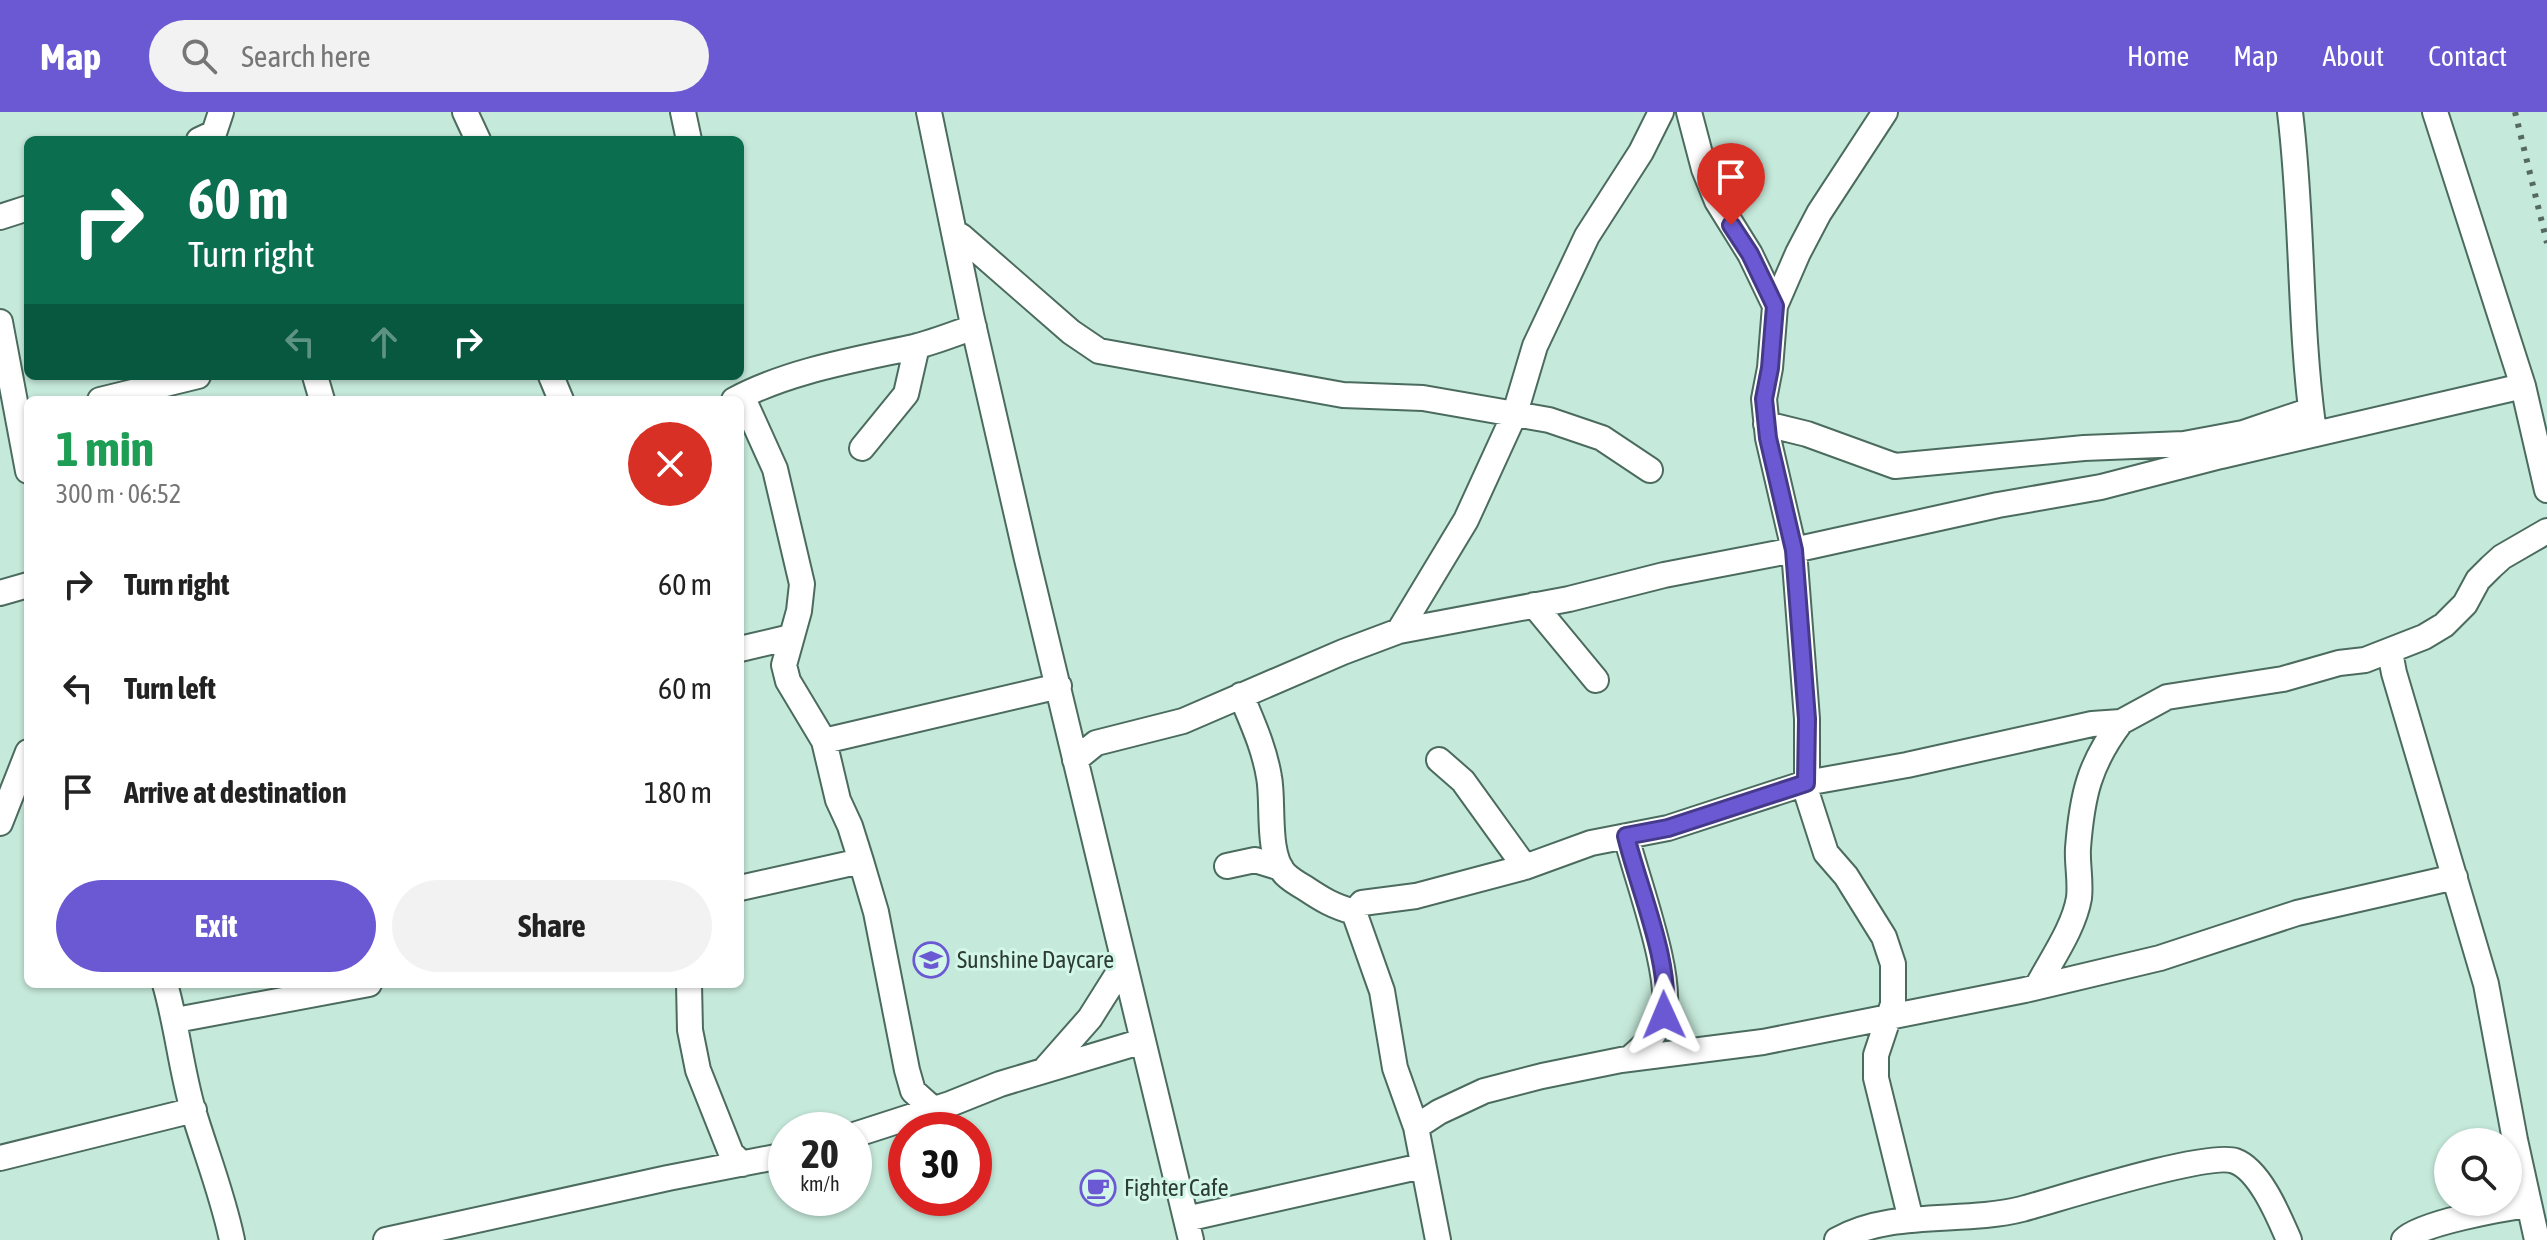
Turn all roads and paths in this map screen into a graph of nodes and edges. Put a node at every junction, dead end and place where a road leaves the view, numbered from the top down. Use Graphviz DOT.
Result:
graph roads {
  1 [pos="221,112"];
  2 [pos="465,112"];
  3 [pos="929,112"];
  4 [pos="1661,112"];
  5 [pos="1689,112"];
  6 [pos="1885,112"];
  7 [pos="2290,112"];
  8 [pos="2435,112"];
  9 [pos="686,113"];
  10 [pos="208,136"];
  11 [pos="476,136"];
  12 [pos="689,136"];
  13 [pos="24,209"];
  14 [pos="0,217"];
  15 [pos="961,236"];
  16 [pos="1775,306"];
  17 [pos="0,322"];
  18 [pos="974,327"];
  19 [pos="917,346"];
  20 [pos="182,380"];
  21 [pos="2523,386"];
  22 [pos="116,396"];
  23 [pos="741,396"];
  24 [pos="744,410"];
  25 [pos="1515,413"];
  26 [pos="23,418"];
  27 [pos="2313,422"];
  28 [pos="1766,424"];
  29 [pos="862,448"];
  30 [pos="1650,470"];
  31 [pos="2547,490"];
  32 [pos="2547,531"];
  33 [pos="1794,550"];
  34 [pos="24,586"];
  35 [pos="0,593"];
  36 [pos="1534,605"];
  37 [pos="1399,631"];
  38 [pos="791,637"];
  39 [pos="744,648"];
  40 [pos="2390,652"];
  41 [pos="1596,680"];
  42 [pos="1059,686"];
  43 [pos="1241,695"];
  44 [pos="2121,722"];
  45 [pos="824,741"];
  46 [pos="1075,760"];
  47 [pos="1439,760"];
  48 [pos="24,762"];
  49 [pos="1806,783"];
  50 [pos="0,823"];
  51 [pos="1626,836"];
  52 [pos="861,861"];
  53 [pos="1227,866"];
  54 [pos="1525,867"];
  55 [pos="1281,868"];
  56 [pos="2455,877"];
  57 [pos="744,887"];
  58 [pos="1354,912"];
  59 [pos="1124,964"];
  60 [pos="2037,987"];
  61 [pos="166,988"];
  62 [pos="348,988"];
  63 [pos="689,988"];
  64 [pos="1889,1018"];
  65 [pos="176,1020"];
  66 [pos="1143,1041"];
  67 [pos="1629,1059"];
  68 [pos="1046,1068"];
  69 [pos="933,1109"];
  70 [pos="194,1110"];
  71 [pos="1416,1127"];
  72 [pos="872,1129"];
  73 [pos="0,1158"];
  74 [pos="768,1159"];
  75 [pos="742,1164"];
  76 [pos="1422,1166"];
  77 [pos="2529,1205"];
  78 [pos="1911,1220"];
  79 [pos="1189,1230"];
  80 [pos="232,1240"];
  81 [pos="386,1240"];
  82 [pos="1438,1240"];
  83 [pos="1837,1240"];
  84 [pos="2289,1240"];
  85 [pos="2404,1240"];
  86 [pos="2537,1240"];
  1 -- 10 [label="street"];
  2 -- 11 [label="street"];
  3 -- 18 [label="street"];
  4 -- 25 [label="street"];
  5 -- 16 [label="street"];
  6 -- 16 [label="street"];
  7 -- 27 [label="street"];
  8 -- 21 [label="street"];
  9 -- 12 [label="street"];
  13 -- 14 [label="street"];
  15 -- 25 [label="street"];
  16 -- 28 [label="street"];
  17 -- 26 [label="street"];
  18 -- 19 [label="street"];
  18 -- 42 [label="street"];
  19 -- 23 [label="street"];
  19 -- 29 [label="street"];
  20 -- 22 [label="street"];
  21 -- 27 [label="street"];
  21 -- 31 [label="street"];
  24 -- 38 [label="street"];
  25 -- 30 [label="street"];
  25 -- 37 [label="street"];
  27 -- 28 [label="street"];
  27 -- 33 [label="street"];
  28 -- 33 [label="street"];
  32 -- 40 [label="street"];
  33 -- 36 [label="street"];
  33 -- 49 [label="street"];
  34 -- 35 [label="street"];
  36 -- 37 [label="street"];
  36 -- 41 [label="street"];
  37 -- 43 [label="street"];
  38 -- 39 [label="street"];
  38 -- 45 [label="street"];
  40 -- 44 [label="street"];
  40 -- 56 [label="street"];
  42 -- 45 [label="street"];
  42 -- 46 [label="street"];
  43 -- 46 [label="street"];
  43 -- 55 [label="street"];
  44 -- 49 [label="street"];
  44 -- 60 [label="street"];
  45 -- 52 [label="street"];
  46 -- 59 [label="street"];
  47 -- 54 [label="street"];
  48 -- 50 [label="street"];
  49 -- 51 [label="street"];
  49 -- 64 [label="street"];
  51 -- 54 [label="street"];
  51 -- 67 [label="street"];
  52 -- 57 [label="street"];
  52 -- 69 [label="street"];
  53 -- 55 [label="street"];
  54 -- 58 [label="street"];
  55 -- 58 [label="street"];
  56 -- 60 [label="street"];
  56 -- 77 [label="street"];
  58 -- 71 [label="street"];
  59 -- 66 [label="street"];
  59 -- 68 [label="street"];
  60 -- 64 [label="street"];
  61 -- 65 [label="street"];
  62 -- 65 [label="street"];
  63 -- 75 [label="street"];
  64 -- 67 [label="street"];
  64 -- 78 [label="street"];
  65 -- 70 [label="street"];
  66 -- 68 [label="street"];
  66 -- 79 [label="street"];
  67 -- 71 [label="street"];
  68 -- 69 [label="street"];
  69 -- 72 [label="street"];
  70 -- 73 [label="street"];
  70 -- 80 [label="street"];
  71 -- 76 [label="street"];
  74 -- 75 [label="street"];
  75 -- 81 [label="street"];
  76 -- 79 [label="street"];
  76 -- 82 [label="street"];
  77 -- 85 [label="street"];
  77 -- 86 [label="street"];
  78 -- 83 [label="street"];
  78 -- 84 [label="street"];
}
